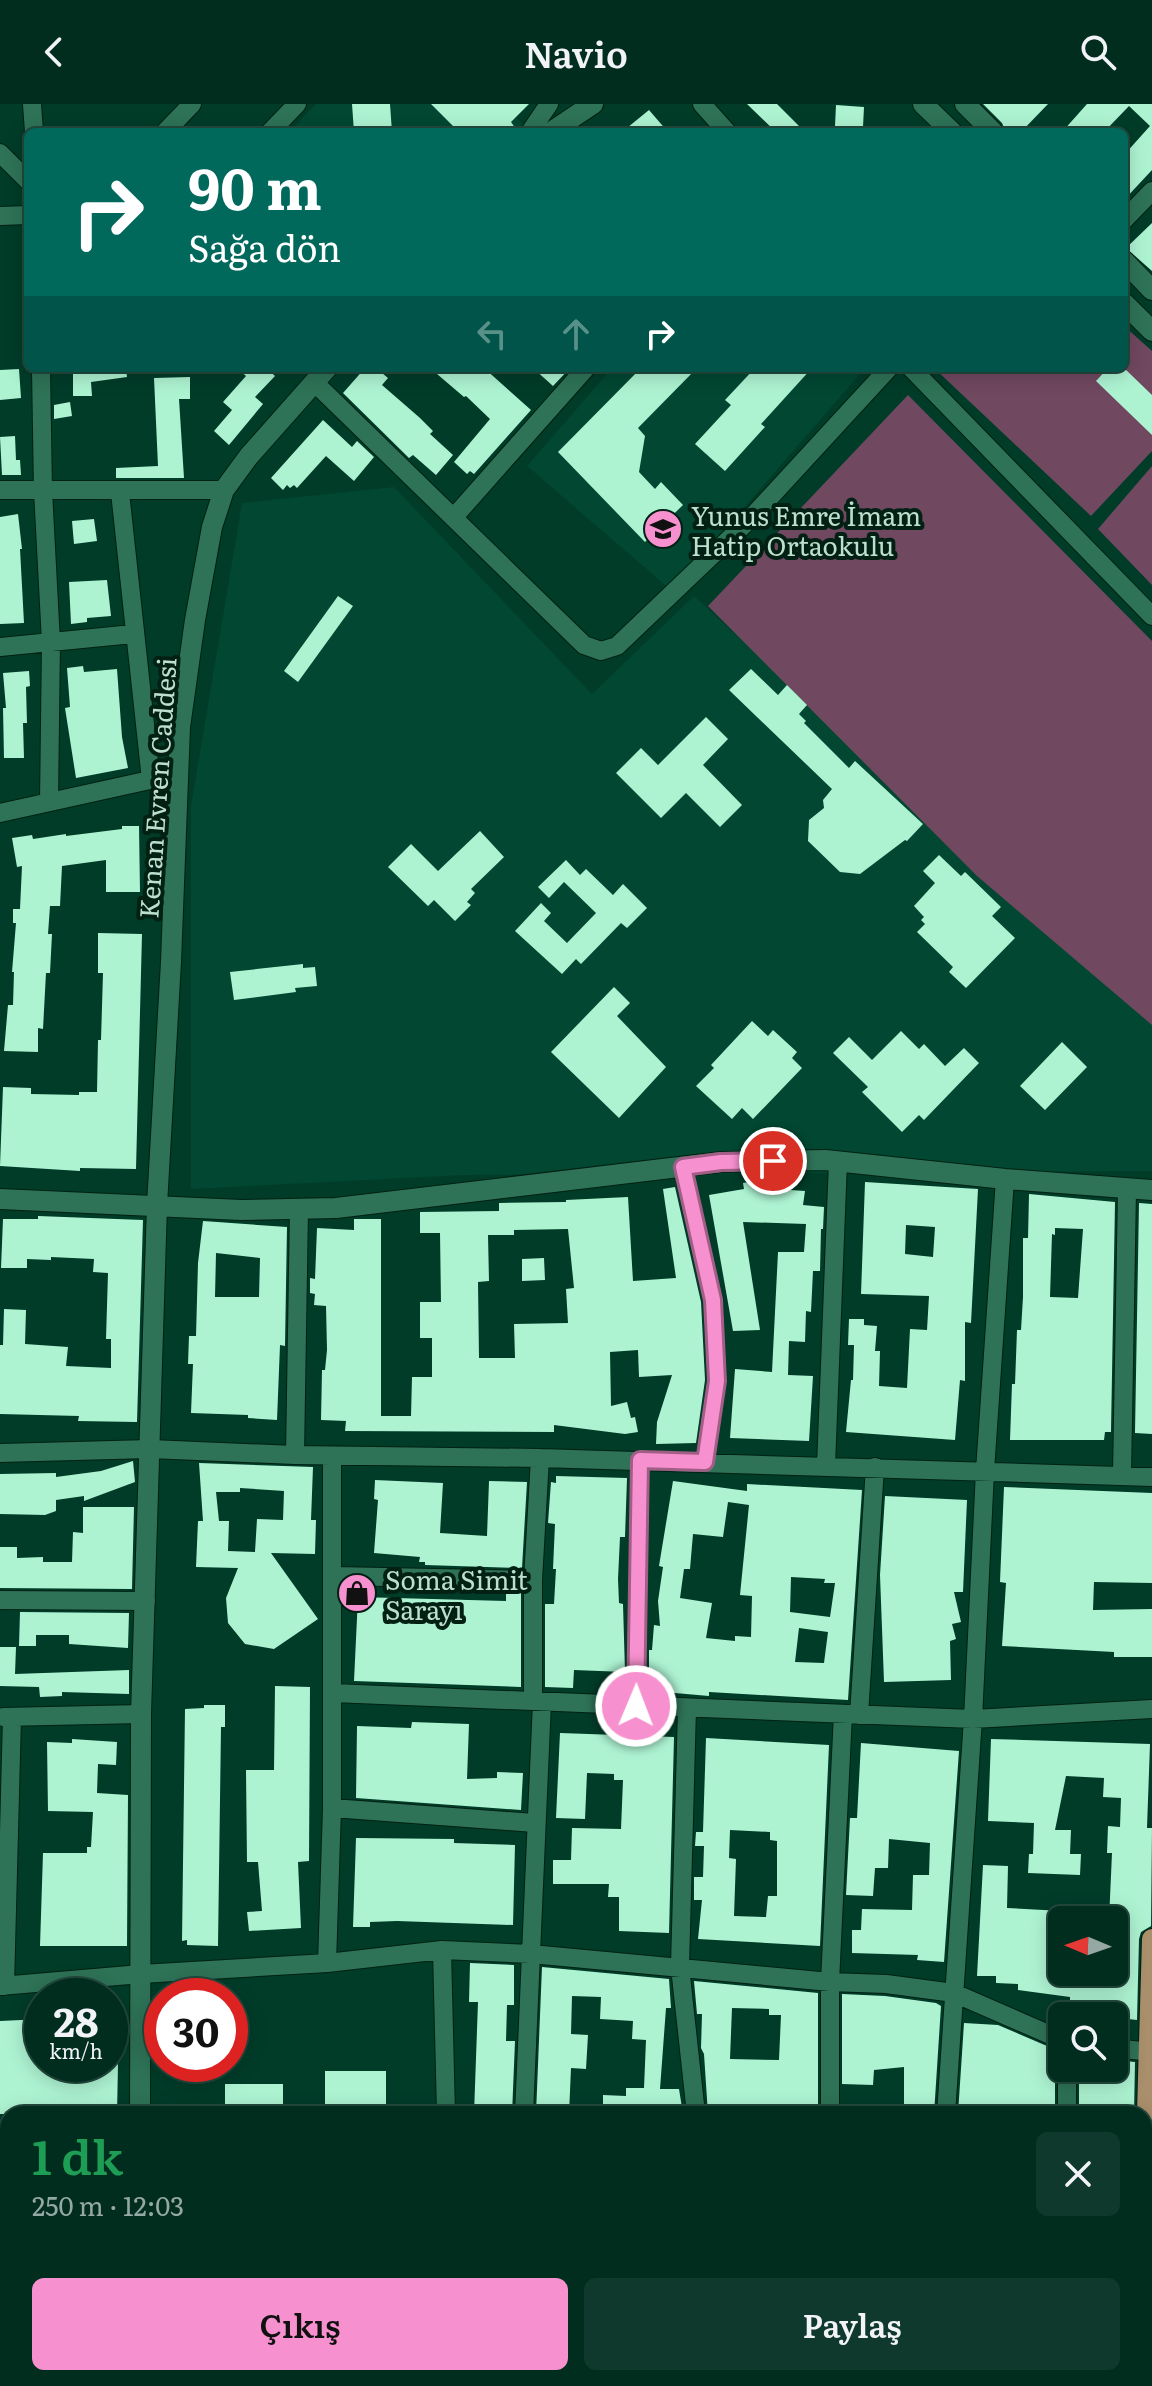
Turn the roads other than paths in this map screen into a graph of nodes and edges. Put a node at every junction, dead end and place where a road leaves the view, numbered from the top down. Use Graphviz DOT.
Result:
graph roads {
  1 [pos="32,104"];
  2 [pos="192,104"];
  3 [pos="297,104"];
  4 [pos="549,104"];
  5 [pos="593,104"];
  6 [pos="702,104"];
  7 [pos="923,104"];
  8 [pos="965,104"];
  9 [pos="34,128"];
  10 [pos="169,128"];
  11 [pos="274,128"];
  12 [pos="533,128"];
  13 [pos="557,128"];
  14 [pos="723,128"];
  15 [pos="948,128"];
  16 [pos="989,128"];
  17 [pos="0,153"];
  18 [pos="24,177"];
  19 [pos="1152,191"];
  20 [pos="24,215"];
  21 [pos="0,216"];
  22 [pos="1128,216"];
  23 [pos="1128,265"];
  24 [pos="1152,290"];
  25 [pos="1128,307"];
  26 [pos="1152,331"];
  27 [pos="41,372"];
  28 [pos="582,372"];
  29 [pos="885,372"];
  30 [pos="915,372"];
  31 [pos="320,375"];
  32 [pos="0,490"];
  33 [pos="224,490"];
  34 [pos="43,491"];
  35 [pos="120,492"];
  36 [pos="454,517"];
  37 [pos="1152,616"];
  38 [pos="133,634"];
  39 [pos="51,642"];
  40 [pos="0,647"];
  41 [pos="177,774"];
  42 [pos="151,780"];
  43 [pos="49,802"];
  44 [pos="0,813"];
  45 [pos="838,1161"];
  46 [pos="683,1167"];
  47 [pos="1005,1179"];
  48 [pos="1127,1190"];
  49 [pos="1152,1190"];
  50 [pos="0,1199"];
  51 [pos="157,1205"];
  52 [pos="299,1209"];
  53 [pos="150,1449"];
  54 [pos="0,1453"];
  55 [pos="295,1455"];
  56 [pos="332,1456"];
  57 [pos="540,1458"];
  58 [pos="640,1460"];
  59 [pos="705,1462"];
  60 [pos="826,1466"];
  61 [pos="875,1467"];
  62 [pos="985,1471"];
  63 [pos="1122,1476"];
  64 [pos="1152,1477"];
  65 [pos="334,1576"];
  66 [pos="533,1580"];
  67 [pos="0,1600"];
  68 [pos="146,1601"];
  69 [pos="333,1693"];
  70 [pos="538,1701"];
  71 [pos="636,1706"];
  72 [pos="687,1708"];
  73 [pos="1152,1709"];
  74 [pos="141,1714"];
  75 [pos="851,1715"];
  76 [pos="6,1717"];
  77 [pos="973,1719"];
  78 [pos="332,1808"];
  79 [pos="535,1823"];
  80 [pos="1152,1939"];
  81 [pos="442,1950"];
  82 [pos="531,1954"];
  83 [pos="327,1963"];
  84 [pos="680,1967"];
  85 [pos="141,1974"];
  86 [pos="830,1982"];
  87 [pos="3,1986"];
  88 [pos="954,1993"];
  89 [pos="1048,2034"];
  90 [pos="1128,2050"];
  91 [pos="1149,2052"];
  92 [pos="1067,2082"];
  93 [pos="140,2106"];
  94 [pos="446,2106"];
  95 [pos="524,2106"];
  96 [pos="695,2106"];
  97 [pos="830,2106"];
  98 [pos="947,2106"];
  99 [pos="1067,2106"];
  100 [pos="1147,2106"];
  1 -- 9 [label="street"];
  2 -- 10 [label="street"];
  3 -- 11 [label="street"];
  4 -- 12 [label="street"];
  5 -- 13 [label="street"];
  6 -- 14 [label="street"];
  7 -- 15 [label="street"];
  8 -- 16 [label="street"];
  17 -- 18 [label="street"];
  19 -- 22 [label="street"];
  20 -- 21 [label="street"];
  23 -- 24 [label="street"];
  25 -- 26 [label="street"];
  27 -- 34 [label="street"];
  28 -- 36 [label="street"];
  29 -- 36 [label="street"];
  30 -- 37 [label="street"];
  31 -- 33 [label="street, Kenan Evren Caddesi"];
  31 -- 36 [label="street"];
  32 -- 34 [label="street"];
  33 -- 35 [label="street"];
  33 -- 41 [label="street, Kenan Evren Caddesi"];
  34 -- 35 [label="street"];
  34 -- 39 [label="street"];
  35 -- 38 [label="street"];
  38 -- 39 [label="street"];
  38 -- 42 [label="street"];
  39 -- 40 [label="street"];
  39 -- 43 [label="street"];
  41 -- 42 [label="street"];
  41 -- 51 [label="street, Kenan Evren Caddesi"];
  42 -- 43 [label="street"];
  43 -- 44 [label="street"];
  45 -- 46 [label="street"];
  45 -- 47 [label="street"];
  45 -- 60 [label="street"];
  46 -- 52 [label="street"];
  46 -- 59 [label="street"];
  47 -- 48 [label="street"];
  47 -- 62 [label="street"];
  48 -- 49 [label="street"];
  48 -- 63 [label="street"];
  50 -- 51 [label="street"];
  51 -- 52 [label="street"];
  51 -- 53 [label="street, Kenan Evren Caddesi"];
  52 -- 55 [label="street"];
  53 -- 54 [label="street"];
  53 -- 55 [label="street"];
  53 -- 68 [label="street, Kenan Evren Caddesi"];
  55 -- 56 [label="street"];
  56 -- 57 [label="street"];
  56 -- 65 [label="street"];
  57 -- 58 [label="street"];
  57 -- 66 [label="street"];
  58 -- 59 [label="street"];
  58 -- 71 [label="street"];
  59 -- 60 [label="street"];
  60 -- 61 [label="street"];
  61 -- 62 [label="street"];
  61 -- 75 [label="street"];
  62 -- 63 [label="street"];
  62 -- 77 [label="street"];
  63 -- 64 [label="street"];
  65 -- 66 [label="street"];
  65 -- 69 [label="street"];
  66 -- 70 [label="street"];
  67 -- 68 [label="street"];
  68 -- 74 [label="street, Kenan Evren Caddesi"];
  69 -- 70 [label="street"];
  69 -- 78 [label="street"];
  70 -- 71 [label="street"];
  70 -- 79 [label="street"];
  71 -- 72 [label="street"];
  72 -- 75 [label="street"];
  72 -- 84 [label="street"];
  73 -- 77 [label="street"];
  74 -- 76 [label="street"];
  74 -- 85 [label="street, Kenan Evren Caddesi"];
  75 -- 77 [label="street"];
  75 -- 86 [label="street"];
  76 -- 87 [label="street"];
  77 -- 88 [label="street"];
  78 -- 79 [label="street"];
  78 -- 83 [label="street"];
  79 -- 82 [label="street"];
  80 -- 91 [label="main road"];
  81 -- 82 [label="street"];
  81 -- 83 [label="street"];
  81 -- 94 [label="street"];
  82 -- 84 [label="street"];
  82 -- 95 [label="street"];
  83 -- 85 [label="street"];
  84 -- 86 [label="street"];
  84 -- 96 [label="street"];
  85 -- 87 [label="street"];
  85 -- 93 [label="street, Kenan Evren Caddesi"];
  86 -- 88 [label="street"];
  86 -- 97 [label="street"];
  88 -- 89 [label="street"];
  88 -- 98 [label="street"];
  90 -- 91 [label="street"];
  91 -- 100 [label="main road"];
  92 -- 99 [label="street"];
}
